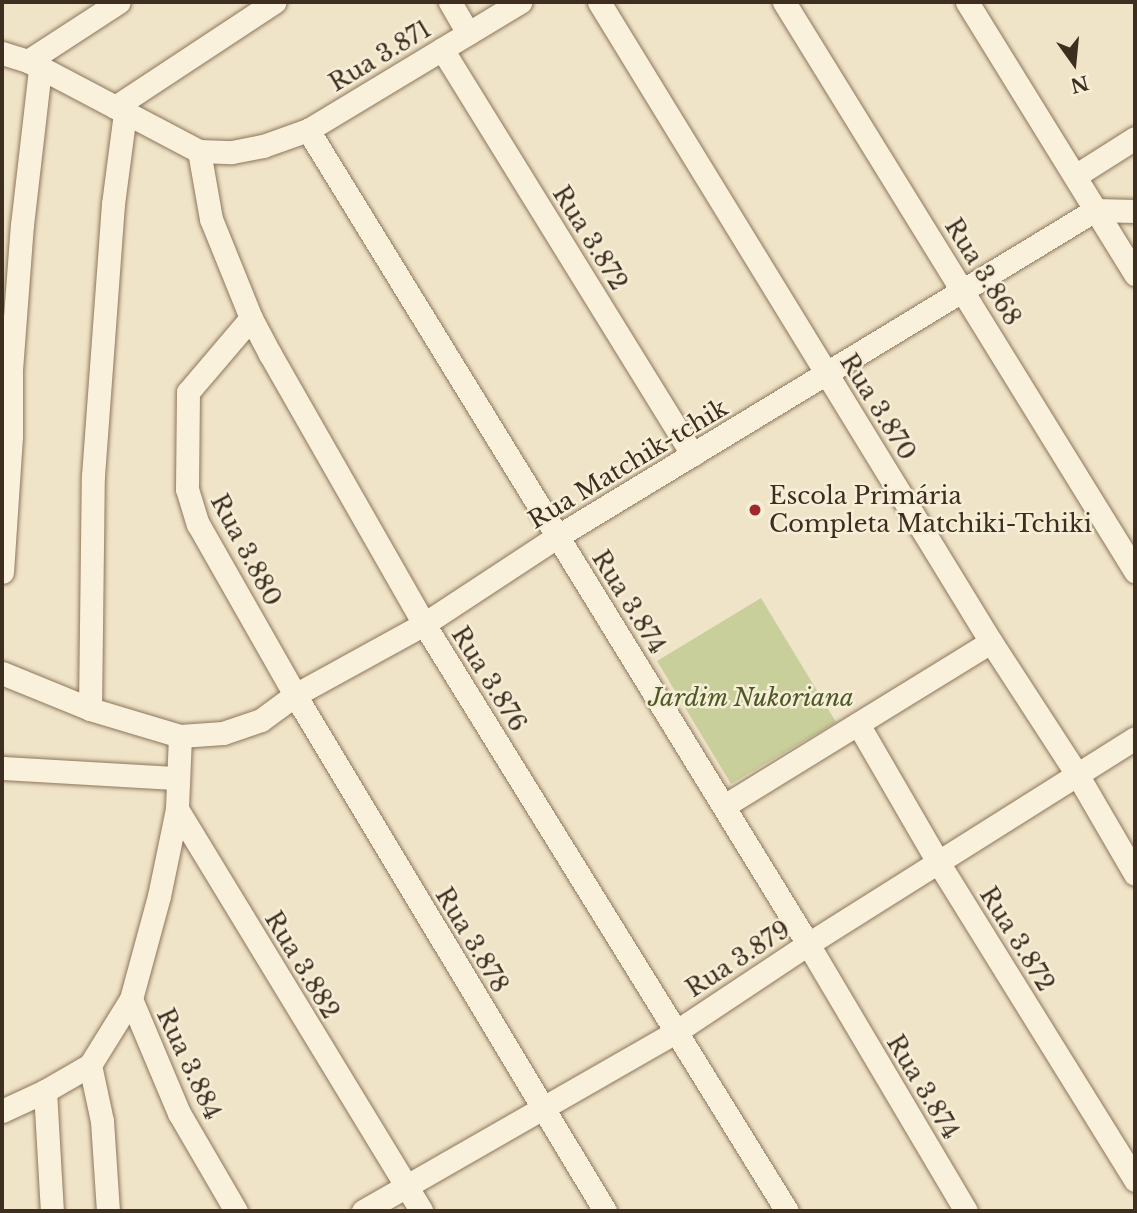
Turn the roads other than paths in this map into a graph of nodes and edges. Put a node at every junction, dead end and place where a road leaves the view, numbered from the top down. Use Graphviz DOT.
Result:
graph roads {
  1 [pos="119,2"];
  2 [pos="274,2"];
  3 [pos="450,2"];
  4 [pos="520,2"];
  5 [pos="599,2"];
  6 [pos="784,2"];
  7 [pos="967,2"];
  8 [pos="468,33"];
  9 [pos="442,49"];
  10 [pos="2,53"];
  11 [pos="34,66"];
  12 [pos="120,110"];
  13 [pos="308,130"];
  14 [pos="1135,138"];
  15 [pos="200,151"];
  16 [pos="1075,176"];
  17 [pos="1095,211"];
  18 [pos="1135,211"];
  19 [pos="1135,274"];
  20 [pos="963,289"];
  21 [pos="251,318"];
  22 [pos="827,374"];
  23 [pos="693,455"];
  24 [pos="558,537"];
  25 [pos="1135,571"];
  26 [pos="2,572"];
  27 [pos="424,624"];
  28 [pos="991,642"];
  29 [pos="2,673"];
  30 [pos="295,695"];
  31 [pos="90,709"];
  32 [pos="858,724"];
  33 [pos="180,736"];
  34 [pos="1135,738"];
  35 [pos="2,768"];
  36 [pos="1078,776"];
  37 [pos="176,778"];
  38 [pos="724,806"];
  39 [pos="177,808"];
  40 [pos="938,862"];
  41 [pos="1135,874"];
  42 [pos="808,944"];
  43 [pos="131,999"];
  44 [pos="677,1031"];
  45 [pos="90,1065"];
  46 [pos="45,1091"];
  47 [pos="544,1110"];
  48 [pos="2,1111"];
  49 [pos="1135,1180"];
  50 [pos="405,1187"];
  51 [pos="52,1211"];
  52 [pos="108,1211"];
  53 [pos="236,1211"];
  54 [pos="363,1211"];
  55 [pos="421,1211"];
  56 [pos="606,1211"];
  57 [pos="787,1211"];
  58 [pos="966,1211"];
  1 -- 11 [label="street"];
  2 -- 12 [label="street"];
  3 -- 8 [label="street"];
  4 -- 8 [label="street, Rua 3.871"];
  5 -- 22 [label="street, Rua 3.870"];
  6 -- 20 [label="street, Rua 3.868"];
  7 -- 16 [label="street"];
  8 -- 9 [label="street, Rua 3.871"];
  9 -- 13 [label="street, Rua 3.871"];
  9 -- 23 [label="street, Rua 3.872"];
  10 -- 11 [label="street"];
  11 -- 12 [label="street"];
  11 -- 26 [label="street"];
  12 -- 15 [label="street"];
  12 -- 31 [label="street"];
  13 -- 15 [label="street, Rua 3.871"];
  13 -- 24 [label="street, Rua 3.874"];
  14 -- 16 [label="street"];
  15 -- 21 [label="street, Rua 3.876"];
  16 -- 17 [label="street"];
  17 -- 18 [label="street"];
  17 -- 19 [label="street"];
  17 -- 20 [label="street, Rua Matchik-tchik"];
  20 -- 22 [label="street, Rua Matchik-tchik"];
  20 -- 25 [label="street, Rua 3.868"];
  21 -- 27 [label="street, Rua 3.876"];
  21 -- 30 [label="street, Rua 3.880"];
  22 -- 23 [label="street, Rua Matchik-tchik"];
  22 -- 28 [label="street, Rua 3.870"];
  23 -- 24 [label="street, Rua Matchik-tchik"];
  24 -- 27 [label="street, Rua Matchik-tchik"];
  24 -- 38 [label="street, Rua 3.874"];
  27 -- 30 [label="street, Rua Matchik-tchik"];
  27 -- 44 [label="street, Rua 3.876"];
  28 -- 32 [label="street"];
  28 -- 36 [label="street, Rua 3.870"];
  29 -- 31 [label="street"];
  30 -- 33 [label="street, Rua Matchik-tchik"];
  30 -- 47 [label="street, Rua 3.878"];
  31 -- 33 [label="street"];
  32 -- 38 [label="street"];
  32 -- 40 [label="street, Rua 3.872"];
  33 -- 37 [label="street, Rua 3.882"];
  34 -- 36 [label="street, Rua 3.879"];
  35 -- 37 [label="street"];
  36 -- 40 [label="street, Rua 3.879"];
  36 -- 41 [label="street, Rua 3.870"];
  37 -- 39 [label="street, Rua 3.882"];
  38 -- 42 [label="street, Rua 3.874"];
  39 -- 43 [label="street, Rua 3.884"];
  39 -- 50 [label="street, Rua 3.882"];
  40 -- 42 [label="street, Rua 3.879"];
  40 -- 49 [label="street, Rua 3.872"];
  42 -- 44 [label="street, Rua 3.879"];
  42 -- 58 [label="street, Rua 3.874"];
  43 -- 45 [label="street"];
  43 -- 53 [label="street, Rua 3.884"];
  44 -- 47 [label="street, Rua 3.879"];
  44 -- 57 [label="street, Rua 3.876"];
  45 -- 46 [label="street"];
  45 -- 52 [label="street"];
  46 -- 48 [label="street"];
  46 -- 51 [label="street"];
  47 -- 50 [label="street, Rua 3.879"];
  47 -- 56 [label="street, Rua 3.878"];
  50 -- 54 [label="street, Rua 3.879"];
  50 -- 55 [label="street, Rua 3.882"];
}
